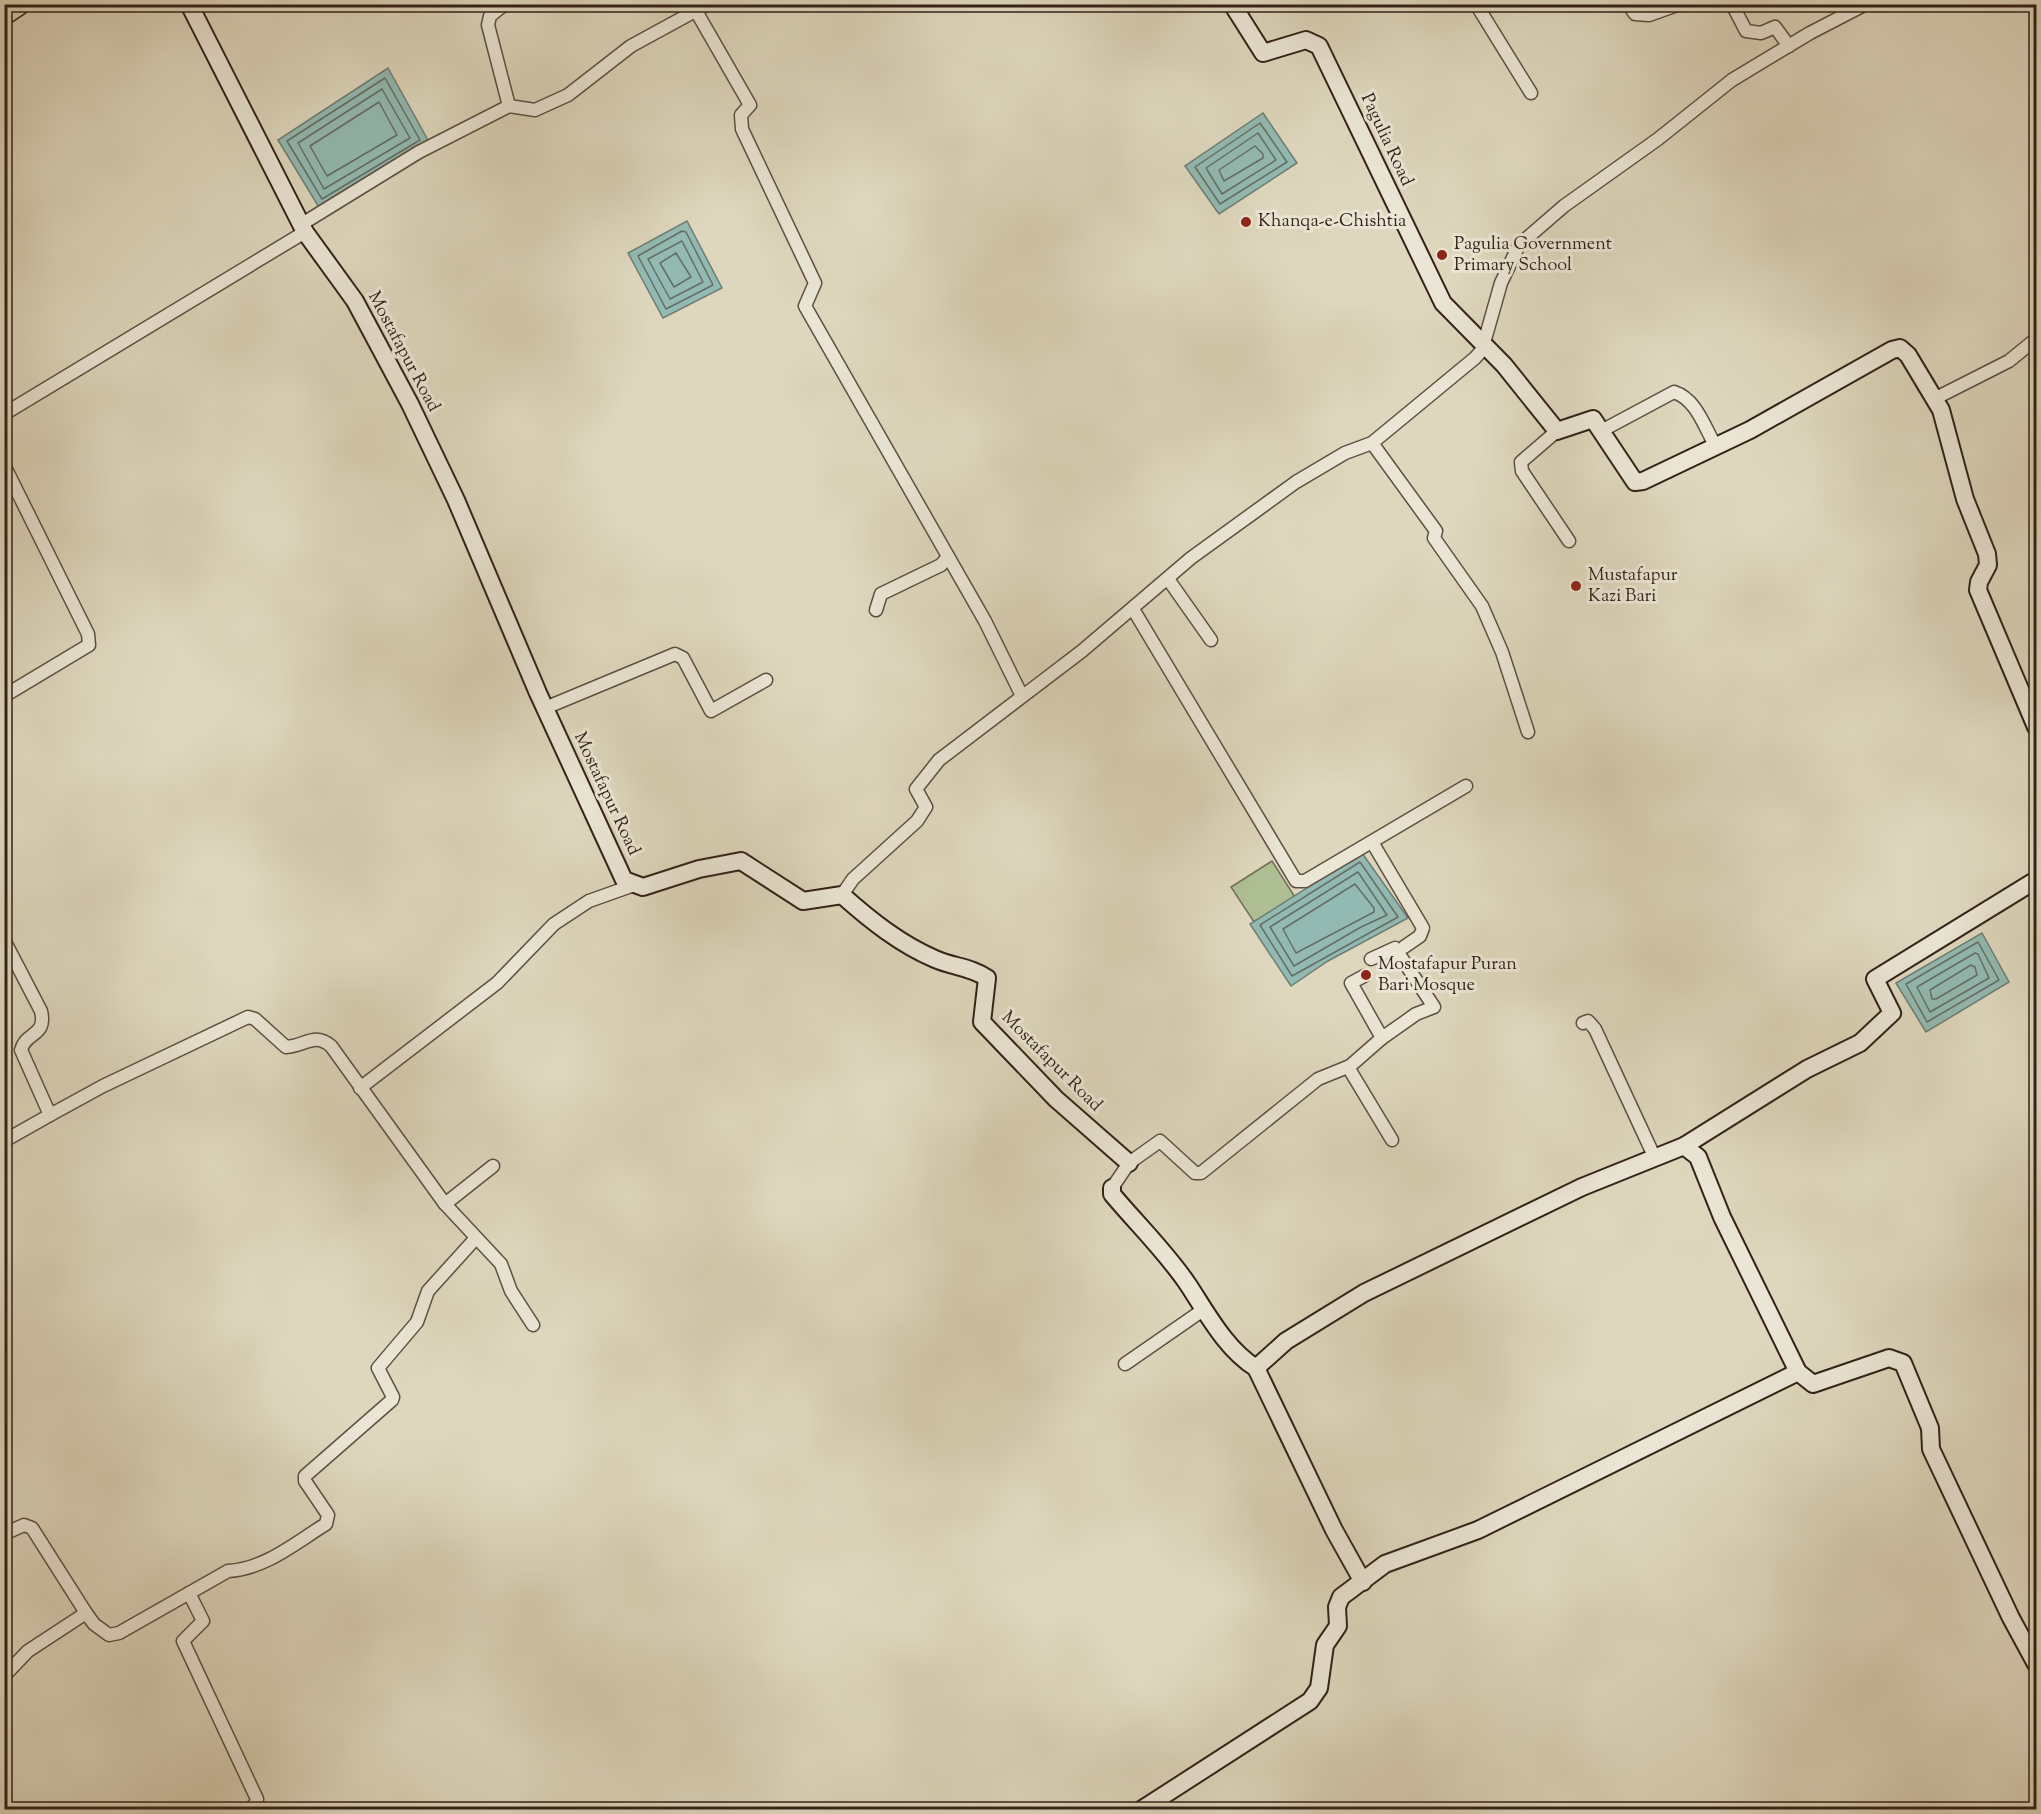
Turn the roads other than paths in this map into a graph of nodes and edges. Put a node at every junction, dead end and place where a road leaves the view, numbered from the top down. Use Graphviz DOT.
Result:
graph roads {
  1 [pos="19,4"];
  2 [pos="189,4"];
  3 [pos="505,4"];
  4 [pos="708,4"];
  5 [pos="1232,4"];
  6 [pos="1476,4"];
  7 [pos="1628,4"];
  8 [pos="1680,4"];
  9 [pos="1732,4"];
  10 [pos="1866,4"];
  11 [pos="696,11"];
  12 [pos="4,14"];
  13 [pos="1789,46"];
  14 [pos="1531,93"];
  15 [pos="509,106"];
  16 [pos="304,228"];
  17 [pos="2037,339"];
  18 [pos="1484,345"];
  19 [pos="1936,398"];
  20 [pos="4,414"];
  21 [pos="1603,430"];
  22 [pos="1557,432"];
  23 [pos="1372,443"];
  24 [pos="1715,445"];
  25 [pos="4,465"];
  26 [pos="1569,541"];
  27 [pos="948,557"];
  28 [pos="1168,579"];
  29 [pos="1133,609"];
  30 [pos="876,610"];
  31 [pos="1211,640"];
  32 [pos="766,681"];
  33 [pos="4,696"];
  34 [pos="1022,696"];
  35 [pos="545,708"];
  36 [pos="2037,727"];
  37 [pos="1528,732"];
  38 [pos="1466,786"];
  39 [pos="1372,842"];
  40 [pos="2037,880"];
  41 [pos="634,885"];
  42 [pos="842,895"];
  43 [pos="4,940"];
  44 [pos="1404,947"];
  45 [pos="1371,959"];
  46 [pos="1364,976"];
  47 [pos="1583,1023"];
  48 [pos="1382,1038"];
  49 [pos="1348,1067"];
  50 [pos="360,1088"];
  51 [pos="50,1115"];
  52 [pos="1392,1140"];
  53 [pos="4,1141"];
  54 [pos="1684,1146"];
  55 [pos="1654,1156"];
  56 [pos="1129,1163"];
  57 [pos="493,1166"];
  58 [pos="1112,1188"];
  59 [pos="444,1204"];
  60 [pos="475,1239"];
  61 [pos="1203,1310"];
  62 [pos="533,1325"];
  63 [pos="1125,1364"];
  64 [pos="1256,1368"];
  65 [pos="1798,1372"];
  66 [pos="4,1534"];
  67 [pos="1363,1582"];
  68 [pos="189,1593"];
  69 [pos="86,1613"];
  70 [pos="2037,1664"];
  71 [pos="4,1676"];
  72 [pos="249,1809"];
  73 [pos="1141,1809"];
  1 -- 12 [label="highway"];
  2 -- 16 [label="street, Mostafapur Road"];
  3 -- 15 [label="street"];
  4 -- 11 [label="street"];
  5 -- 18 [label="street, Pagulia Road"];
  6 -- 14 [label="street"];
  7 -- 8 [label="street"];
  9 -- 13 [label="street"];
  10 -- 13 [label="street"];
  11 -- 15 [label="street"];
  11 -- 27 [label="street"];
  13 -- 18 [label="street"];
  15 -- 16 [label="street"];
  16 -- 20 [label="street"];
  16 -- 35 [label="street, Mostafapur Road"];
  17 -- 19 [label="street"];
  18 -- 22 [label="street"];
  18 -- 23 [label="street"];
  19 -- 24 [label="street"];
  19 -- 36 [label="street"];
  21 -- 22 [label="street"];
  21 -- 24 [label="street"];
  21 -- 24 [label="street"];
  22 -- 26 [label="street"];
  23 -- 28 [label="street"];
  23 -- 37 [label="street"];
  25 -- 33 [label="street"];
  27 -- 30 [label="street"];
  27 -- 34 [label="street"];
  28 -- 29 [label="street"];
  28 -- 31 [label="street"];
  29 -- 34 [label="street"];
  29 -- 39 [label="street"];
  32 -- 35 [label="street"];
  34 -- 42 [label="street"];
  35 -- 41 [label="street, Mostafapur Road"];
  38 -- 39 [label="street"];
  39 -- 44 [label="street"];
  40 -- 54 [label="street"];
  41 -- 42 [label="street"];
  41 -- 50 [label="street"];
  42 -- 56 [label="street, Mostafapur Road"];
  43 -- 51 [label="street"];
  45 -- 48 [label="street"];
  46 -- 48 [label="street"];
  47 -- 55 [label="street"];
  48 -- 49 [label="street"];
  49 -- 52 [label="street"];
  49 -- 56 [label="street"];
  50 -- 51 [label="street"];
  50 -- 59 [label="street"];
  51 -- 53 [label="street"];
  54 -- 55 [label="street"];
  54 -- 65 [label="street"];
  55 -- 64 [label="street"];
  56 -- 58 [label="street"];
  57 -- 59 [label="street"];
  58 -- 61 [label="street"];
  59 -- 60 [label="street"];
  60 -- 62 [label="street"];
  60 -- 68 [label="street"];
  61 -- 63 [label="street"];
  61 -- 64 [label="street"];
  64 -- 67 [label="street"];
  65 -- 67 [label="street"];
  65 -- 70 [label="street"];
  66 -- 69 [label="street"];
  67 -- 73 [label="street"];
  68 -- 69 [label="street"];
  68 -- 72 [label="street"];
  69 -- 71 [label="street"];
}
